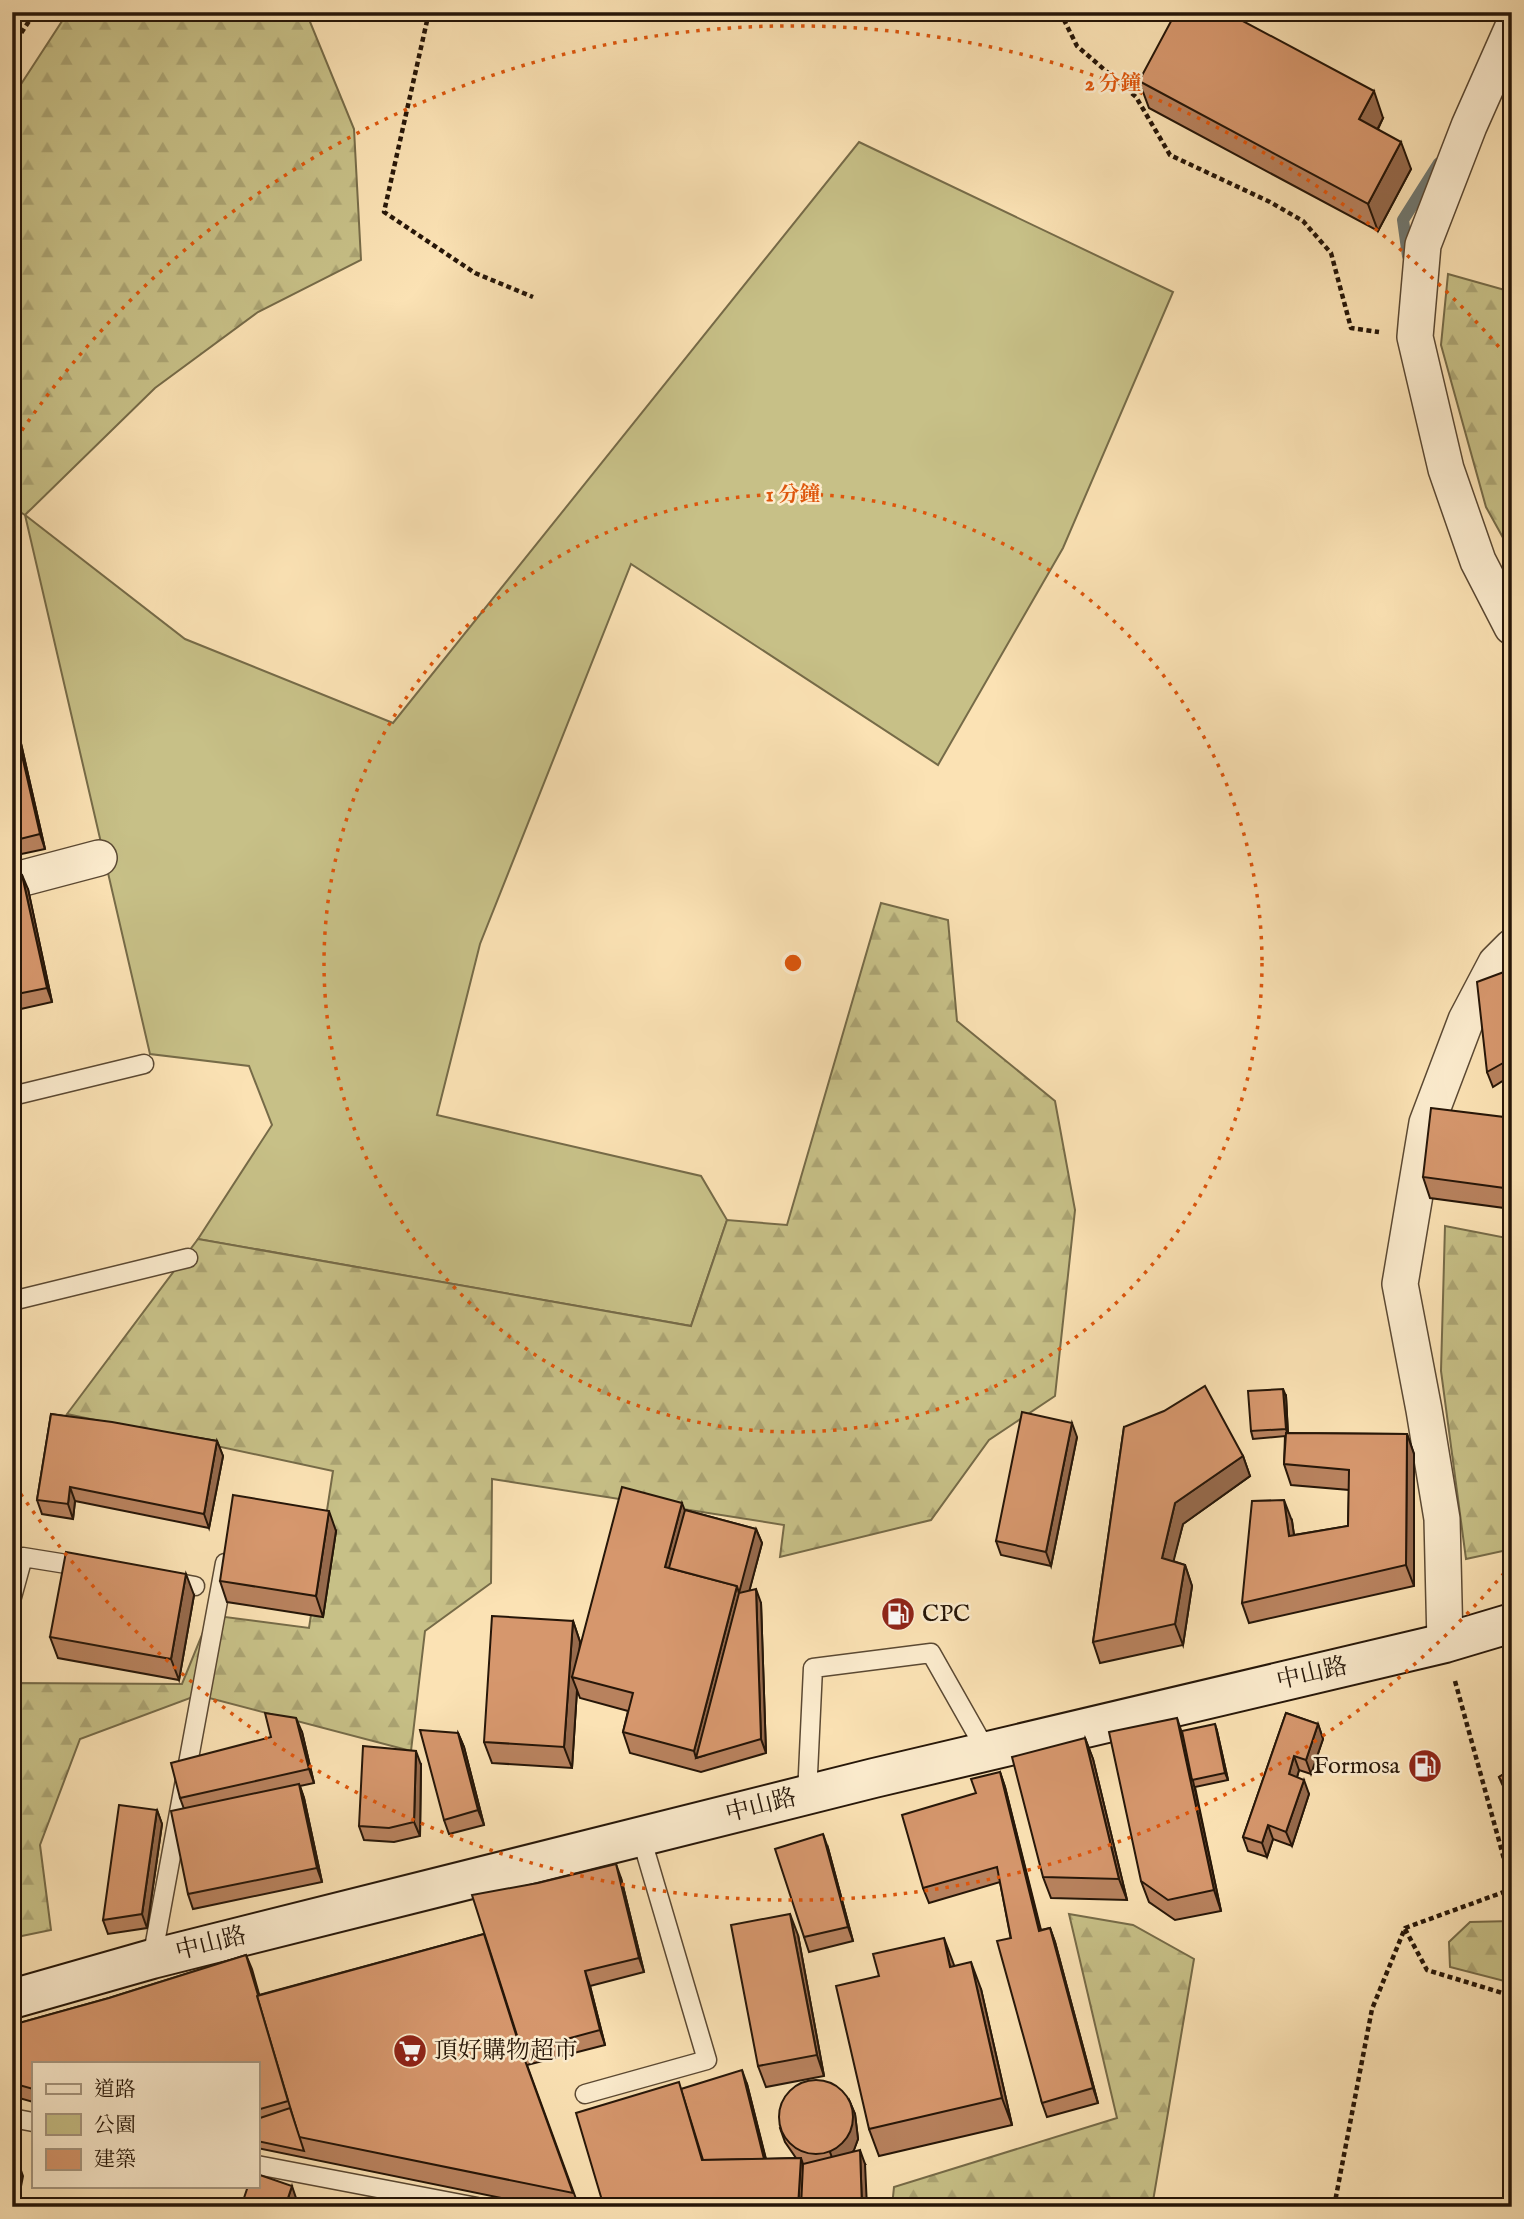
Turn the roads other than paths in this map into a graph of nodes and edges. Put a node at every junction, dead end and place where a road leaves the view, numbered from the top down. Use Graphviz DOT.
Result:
graph roads {
  1 [pos="1512,29"];
  2 [pos="1512,627"];
  3 [pos="99,858"];
  4 [pos="12,881"];
  5 [pos="1512,947"];
  6 [pos="144,1064"];
  7 [pos="12,1096"];
  8 [pos="188,1258"];
  9 [pos="12,1301"];
  10 [pos="230,1539"];
  11 [pos="102,1570"];
  12 [pos="156,1579"];
  13 [pos="195,1586"];
  14 [pos="12,1597"];
  15 [pos="1512,1623"];
  16 [pos="1444,1643"];
  17 [pos="986,1752"];
  18 [pos="807,1795"];
  19 [pos="641,1837"];
  20 [pos="152,1959"];
  21 [pos="12,1999"];
  22 [pos="585,2094"];
  23 [pos="12,2118"];
  24 [pos="32,2122"];
  25 [pos="259,2165"];
  26 [pos="477,2207"];
  1 -- 2 [label="street"];
  3 -- 4 [label="street"];
  5 -- 16 [label="street"];
  6 -- 7 [label="lane"];
  8 -- 9 [label="lane"];
  10 -- 20 [label="lane"];
  11 -- 14 [label="lane"];
  12 -- 13 [label="lane"];
  15 -- 16 [label="main road, 中山路"];
  16 -- 17 [label="main road, 中山路"];
  17 -- 18 [label="main road, 中山路"];
  17 -- 18 [label="lane"];
  18 -- 19 [label="main road, 中山路"];
  19 -- 20 [label="main road, 中山路"];
  19 -- 22 [label="lane"];
  20 -- 21 [label="main road, 中山路"];
  23 -- 24 [label="lane"];
  25 -- 26 [label="lane"];
}
